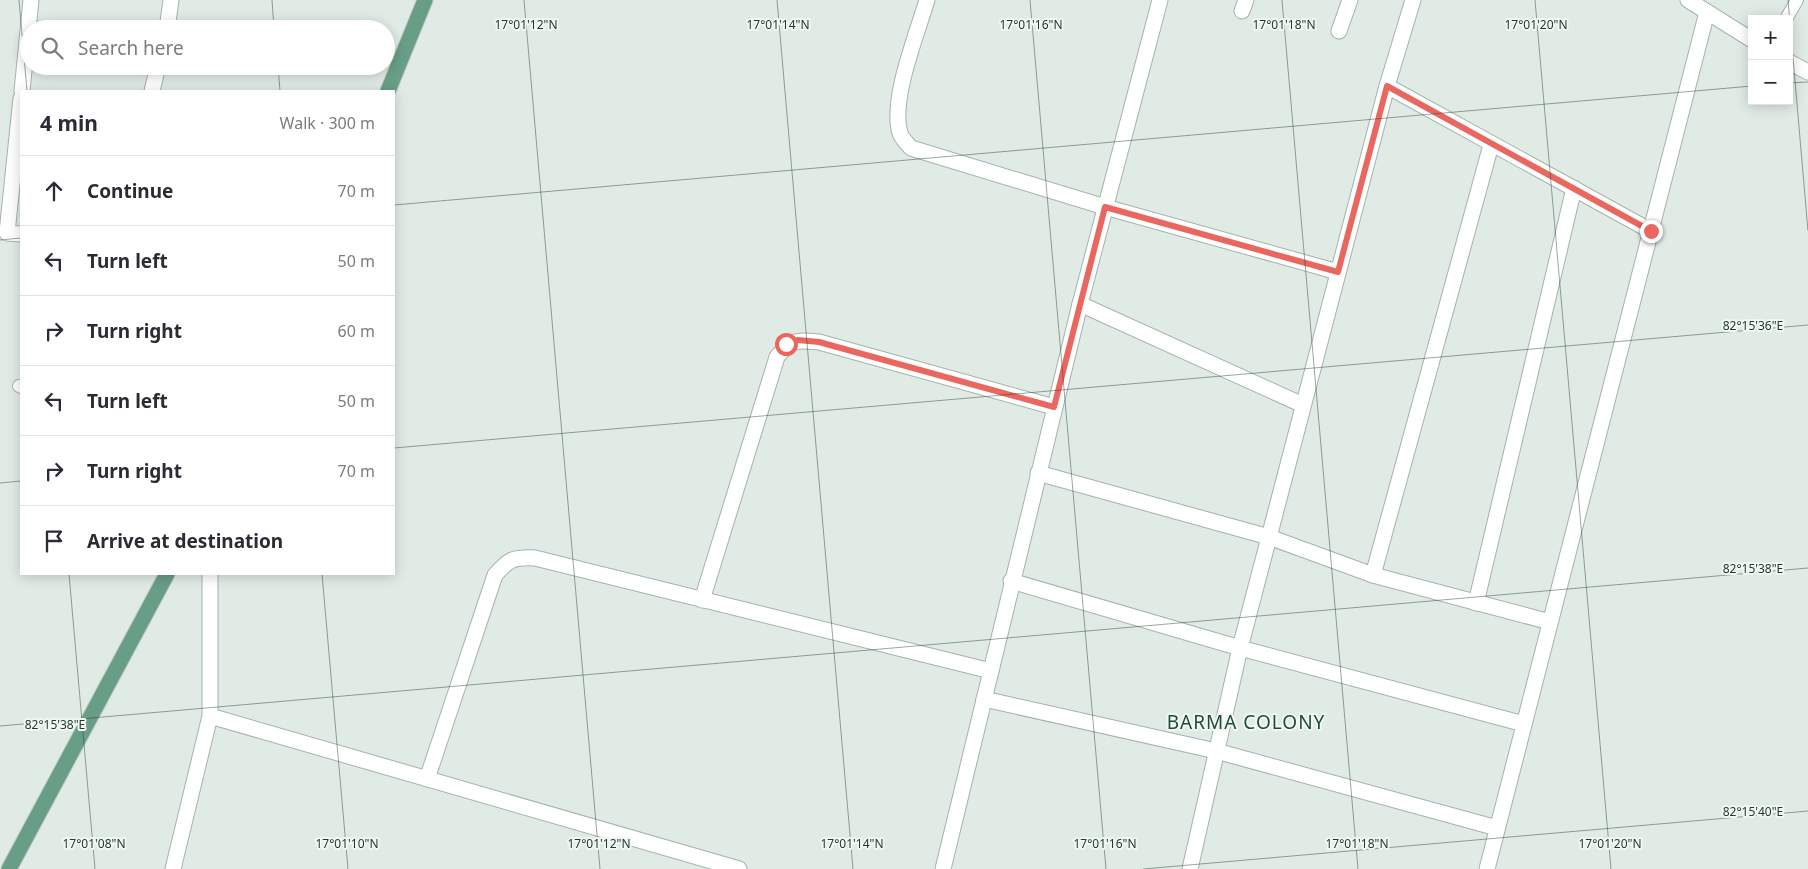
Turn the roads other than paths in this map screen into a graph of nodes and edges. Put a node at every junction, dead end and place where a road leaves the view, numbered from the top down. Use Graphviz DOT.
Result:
graph roads {
  1 [pos="32,0"];
  2 [pos="170,0"];
  3 [pos="425,0"];
  4 [pos="927,0"];
  5 [pos="1160,0"];
  6 [pos="1350,0"];
  7 [pos="1413,0"];
  8 [pos="1688,0"];
  9 [pos="1797,0"];
  10 [pos="1708,12"];
  11 [pos="1788,15"];
  12 [pos="30,20"];
  13 [pos="168,20"];
  14 [pos="1339,31"];
  15 [pos="1748,37"];
  16 [pos="1793,64"];
  17 [pos="1808,72"];
  18 [pos="395,74"];
  19 [pos="24,75"];
  20 [pos="156,75"];
  21 [pos="395,75"];
  22 [pos="1387,86"];
  23 [pos="22,90"];
  24 [pos="152,90"];
  25 [pos="388,90"];
  26 [pos="20,108"];
  27 [pos="1491,145"];
  28 [pos="1574,188"];
  29 [pos="1105,207"];
  30 [pos="1651,231"];
  31 [pos="20,234"];
  32 [pos="1338,272"];
  33 [pos="1080,304"];
  34 [pos="1304,405"];
  35 [pos="1054,407"];
  36 [pos="1038,472"];
  37 [pos="1269,537"];
  38 [pos="166,575"];
  39 [pos="210,575"];
  40 [pos="1373,575"];
  41 [pos="1011,581"];
  42 [pos="702,600"];
  43 [pos="1476,603"];
  44 [pos="1550,622"];
  45 [pos="1240,648"];
  46 [pos="991,671"];
  47 [pos="984,699"];
  48 [pos="210,716"];
  49 [pos="1524,724"];
  50 [pos="1216,751"];
  51 [pos="427,779"];
  52 [pos="1497,828"];
  53 [pos="9,869"];
  54 [pos="173,869"];
  55 [pos="739,869"];
  56 [pos="943,869"];
  57 [pos="1190,869"];
  58 [pos="1487,869"];
  1 -- 12 [label="street"];
  2 -- 13 [label="street"];
  3 -- 18 [label="main road"];
  4 -- 29 [label="street"];
  5 -- 29 [label="street"];
  6 -- 14 [label="street"];
  7 -- 22 [label="street"];
  8 -- 10 [label="street"];
  9 -- 11 [label="lane"];
  10 -- 15 [label="street"];
  10 -- 30 [label="street"];
  16 -- 17 [label="street"];
  19 -- 23 [label="street"];
  20 -- 24 [label="street"];
  21 -- 25 [label="main road"];
  22 -- 27 [label="street"];
  22 -- 32 [label="street"];
  26 -- 31 [label="street"];
  27 -- 28 [label="street"];
  27 -- 40 [label="street"];
  28 -- 30 [label="street"];
  28 -- 43 [label="street"];
  29 -- 32 [label="street"];
  29 -- 33 [label="street"];
  30 -- 44 [label="street"];
  32 -- 34 [label="street"];
  33 -- 34 [label="street"];
  33 -- 35 [label="street"];
  34 -- 37 [label="street"];
  35 -- 36 [label="street"];
  35 -- 42 [label="street"];
  36 -- 37 [label="street"];
  36 -- 41 [label="street"];
  37 -- 40 [label="street"];
  37 -- 45 [label="street"];
  38 -- 53 [label="main road"];
  39 -- 48 [label="street"];
  40 -- 43 [label="street"];
  41 -- 45 [label="street"];
  41 -- 46 [label="street"];
  42 -- 46 [label="street"];
  42 -- 51 [label="street"];
  43 -- 44 [label="street"];
  44 -- 49 [label="street"];
  45 -- 49 [label="street"];
  45 -- 50 [label="street"];
  46 -- 47 [label="street"];
  47 -- 50 [label="street"];
  47 -- 56 [label="street"];
  48 -- 51 [label="street"];
  48 -- 54 [label="street"];
  49 -- 52 [label="street"];
  50 -- 52 [label="street"];
  50 -- 57 [label="street"];
  51 -- 55 [label="street"];
  52 -- 58 [label="street"];
}
